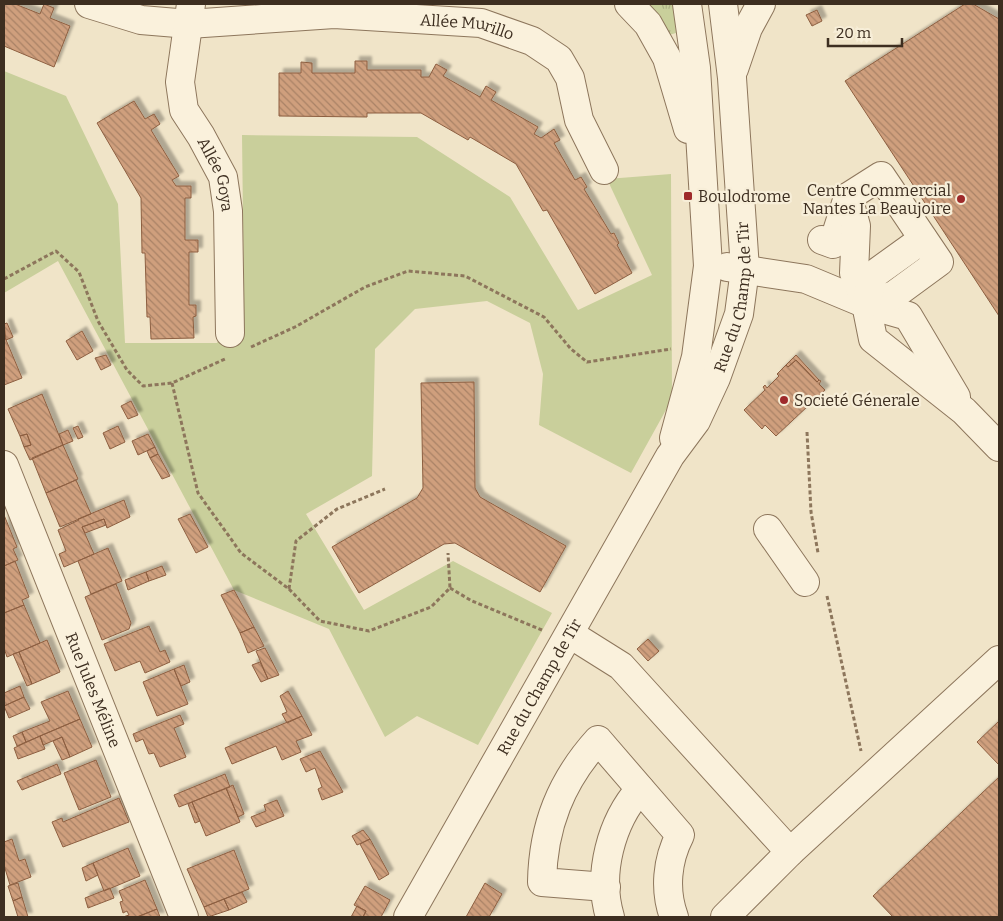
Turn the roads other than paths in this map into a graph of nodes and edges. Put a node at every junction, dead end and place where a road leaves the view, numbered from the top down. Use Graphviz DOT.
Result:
graph roads {
  1 [pos="89,4"];
  2 [pos="629,4"];
  3 [pos="687,4"];
  4 [pos="723,4"];
  5 [pos="761,4"];
  6 [pos="190,14"];
  7 [pos="732,78"];
  8 [pos="604,170"];
  9 [pos="705,192"];
  10 [pos="848,197"];
  11 [pos="822,240"];
  12 [pos="708,266"];
  13 [pos="746,269"];
  14 [pos="866,304"];
  15 [pos="235,346"];
  16 [pos="964,411"];
  17 [pos="999,447"];
  18 [pos="670,456"];
  19 [pos="4,465"];
  20 [pos="768,529"];
  21 [pos="816,588"];
  22 [pos="568,637"];
  23 [pos="999,660"];
  24 [pos="640,789"];
  25 [pos="790,852"];
  26 [pos="606,887"];
  27 [pos="184,917"];
  28 [pos="409,917"];
  29 [pos="610,917"];
  30 [pos="674,917"];
  31 [pos="725,917"];
  1 -- 6 [label="street, Allée Murillo"];
  2 -- 9 [label="street, Rue du Champ de Tir"];
  3 -- 9 [label="street, Rue du Champ de Tir"];
  4 -- 7 [label="street, Rue du Champ de Tir"];
  5 -- 7 [label="street"];
  6 -- 8 [label="street, Allée Murillo"];
  6 -- 15 [label="street, Allée Goya"];
  7 -- 13 [label="street, Rue du Champ de Tir"];
  9 -- 12 [label="street, Rue du Champ de Tir"];
  10 -- 11 [label="street"];
  10 -- 14 [label="street"];
  10 -- 14 [label="street"];
  12 -- 13 [label="street"];
  12 -- 18 [label="street, Rue du Champ de Tir"];
  13 -- 14 [label="street"];
  13 -- 18 [label="street, Rue du Champ de Tir"];
  14 -- 16 [label="street"];
  14 -- 16 [label="street"];
  16 -- 17 [label="street"];
  18 -- 22 [label="street, Rue du Champ de Tir"];
  19 -- 27 [label="street, Rue Jules Méline"];
  20 -- 21 [label="street"];
  22 -- 25 [label="street"];
  22 -- 28 [label="street, Rue du Champ de Tir"];
  23 -- 25 [label="street"];
  24 -- 26 [label="street"];
  24 -- 26 [label="street"];
  24 -- 30 [label="street"];
  25 -- 31 [label="street"];
  26 -- 29 [label="street"];
}
